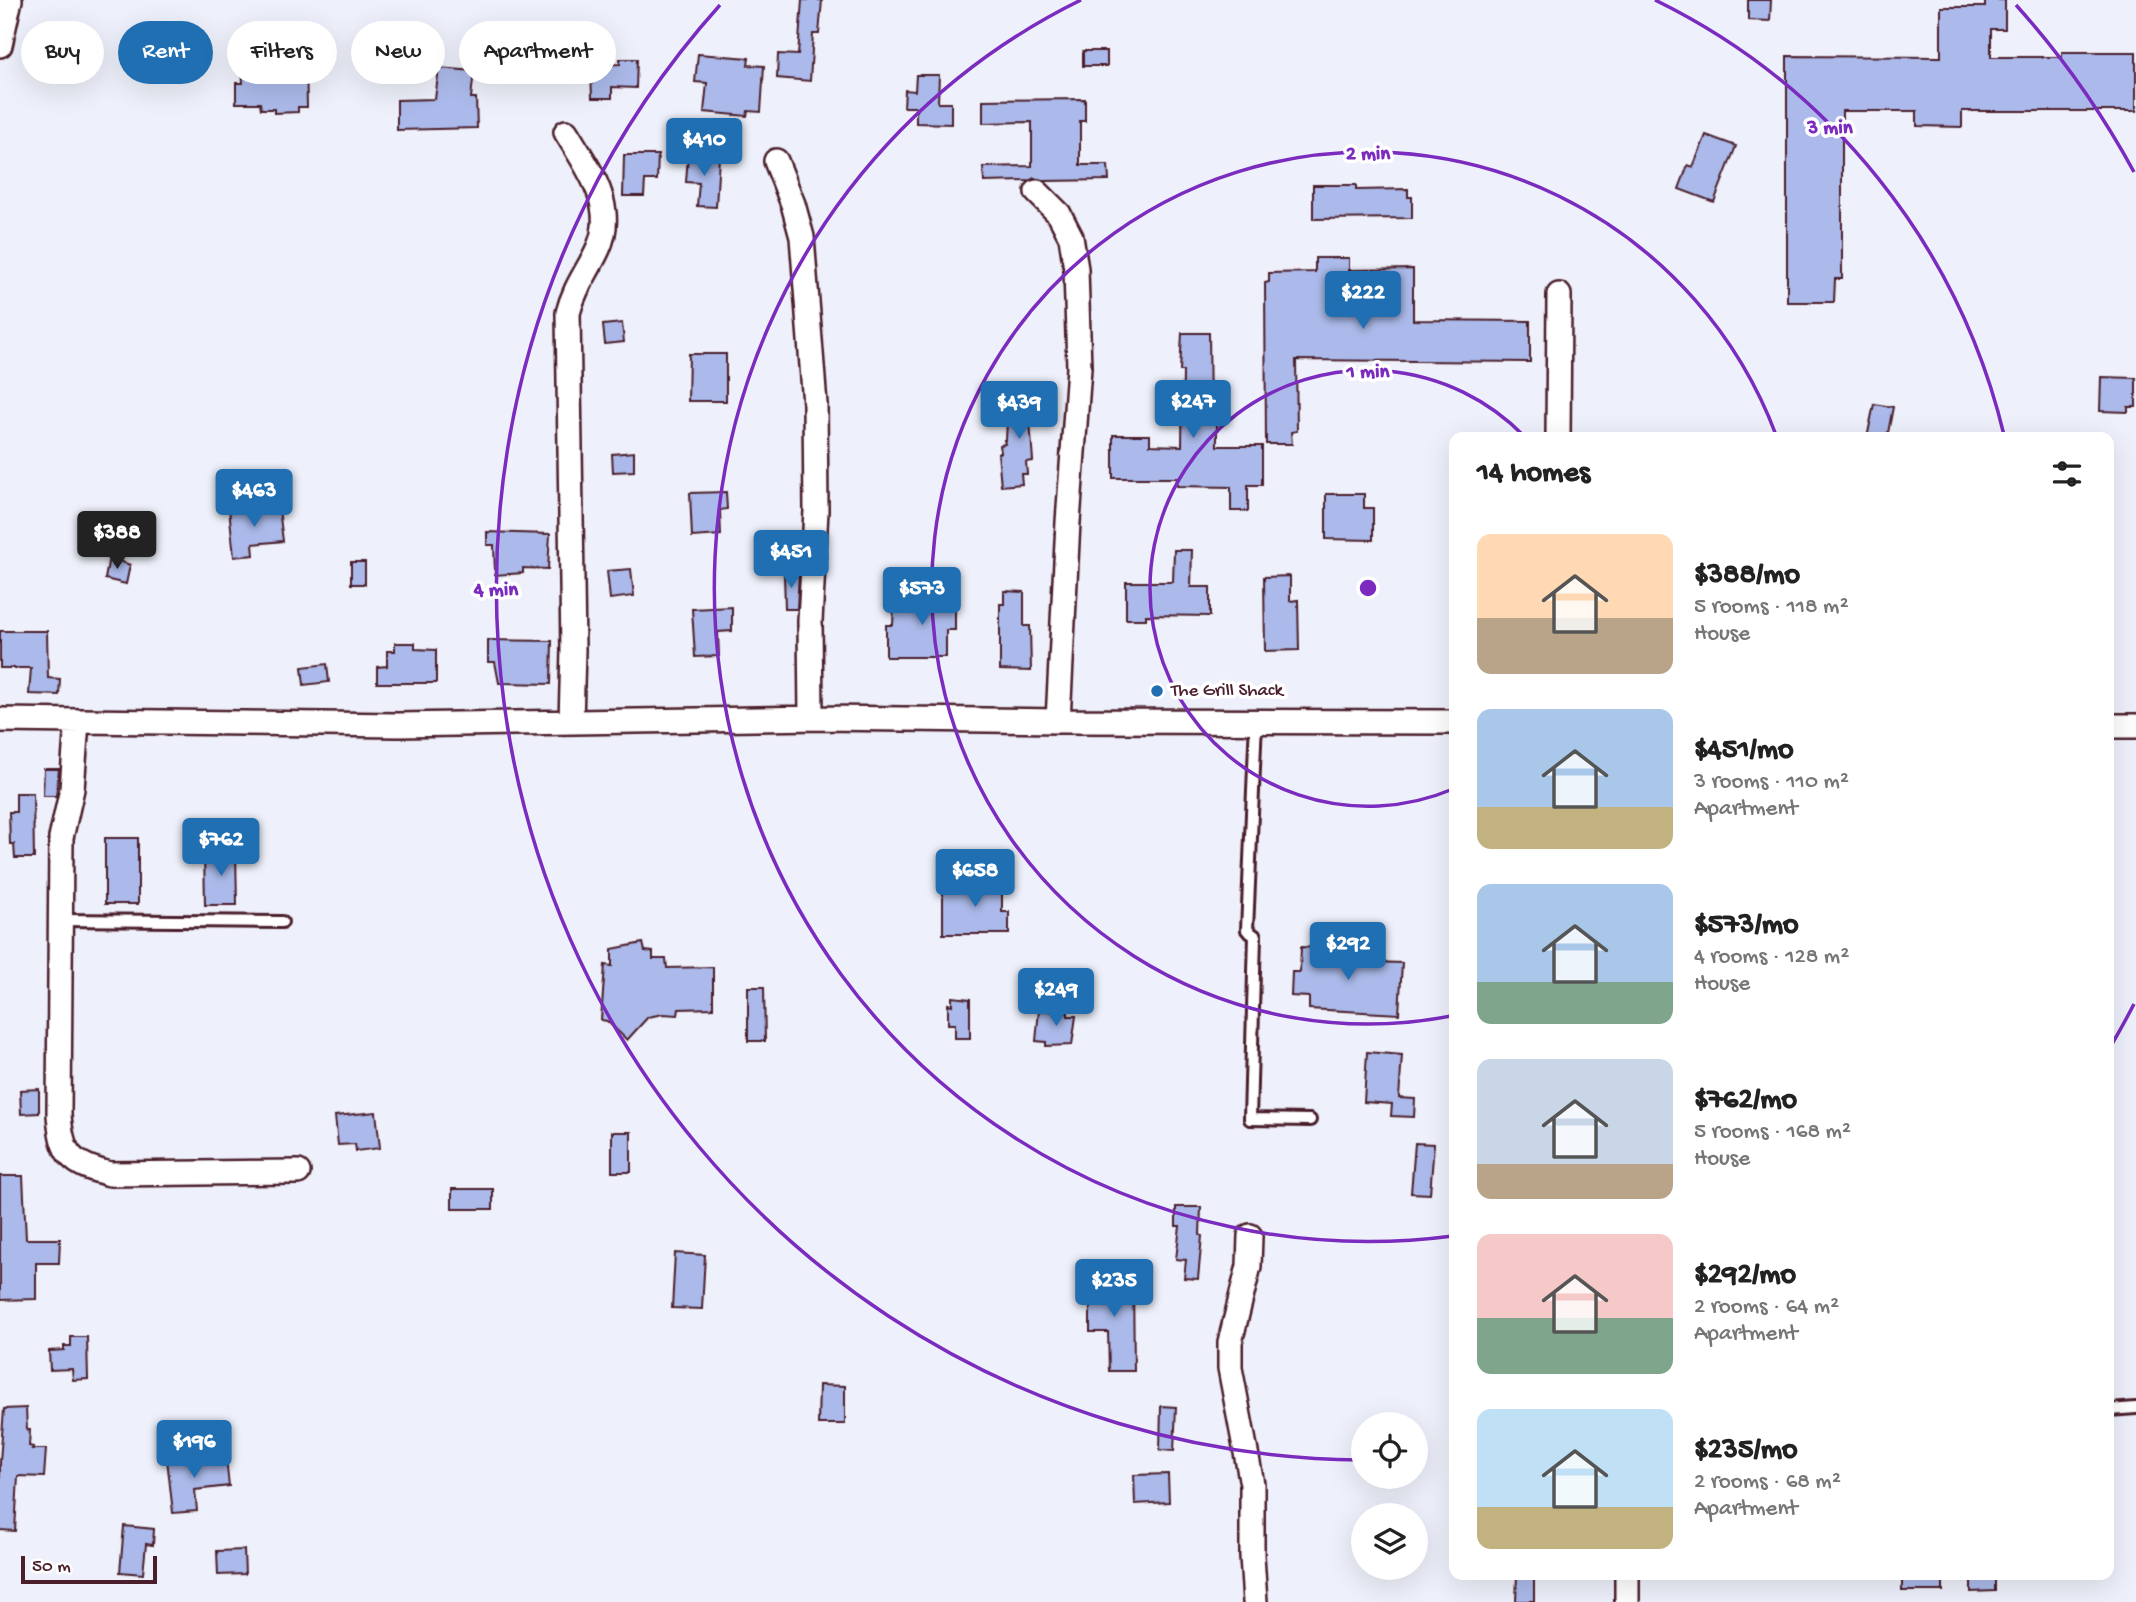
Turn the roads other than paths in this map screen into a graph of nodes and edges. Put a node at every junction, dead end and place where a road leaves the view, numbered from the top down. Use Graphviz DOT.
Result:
graph roads {
  1 [pos="10,0"];
  2 [pos="0,46"];
  3 [pos="566,132"];
  4 [pos="776,161"];
  5 [pos="1037,192"];
  6 [pos="1559,295"];
  7 [pos="1558,432"];
  8 [pos="811,718"];
  9 [pos="0,720"];
  10 [pos="1059,721"];
  11 [pos="1256,721"];
  12 [pos="76,722"];
  13 [pos="571,722"];
  14 [pos="1449,722"];
  15 [pos="2114,726"];
  16 [pos="2136,726"];
  17 [pos="59,920"];
  18 [pos="282,922"];
  19 [pos="1310,1121"];
  20 [pos="298,1172"];
  21 [pos="1250,1236"];
  22 [pos="2136,1408"];
  23 [pos="2114,1410"];
  24 [pos="1627,1580"];
  25 [pos="1255,1602"];
  26 [pos="1627,1602"];
  1 -- 2 [label="street"];
  3 -- 13 [label="street"];
  4 -- 8 [label="street"];
  5 -- 10 [label="street"];
  6 -- 7 [label="street"];
  8 -- 10 [label="street"];
  8 -- 13 [label="street"];
  9 -- 12 [label="street"];
  10 -- 11 [label="street"];
  11 -- 14 [label="street"];
  11 -- 19 [label="lane"];
  12 -- 13 [label="street"];
  12 -- 17 [label="street"];
  15 -- 16 [label="street"];
  17 -- 18 [label="lane"];
  17 -- 20 [label="street"];
  21 -- 25 [label="street"];
  22 -- 23 [label="lane"];
  24 -- 26 [label="street"];
}
